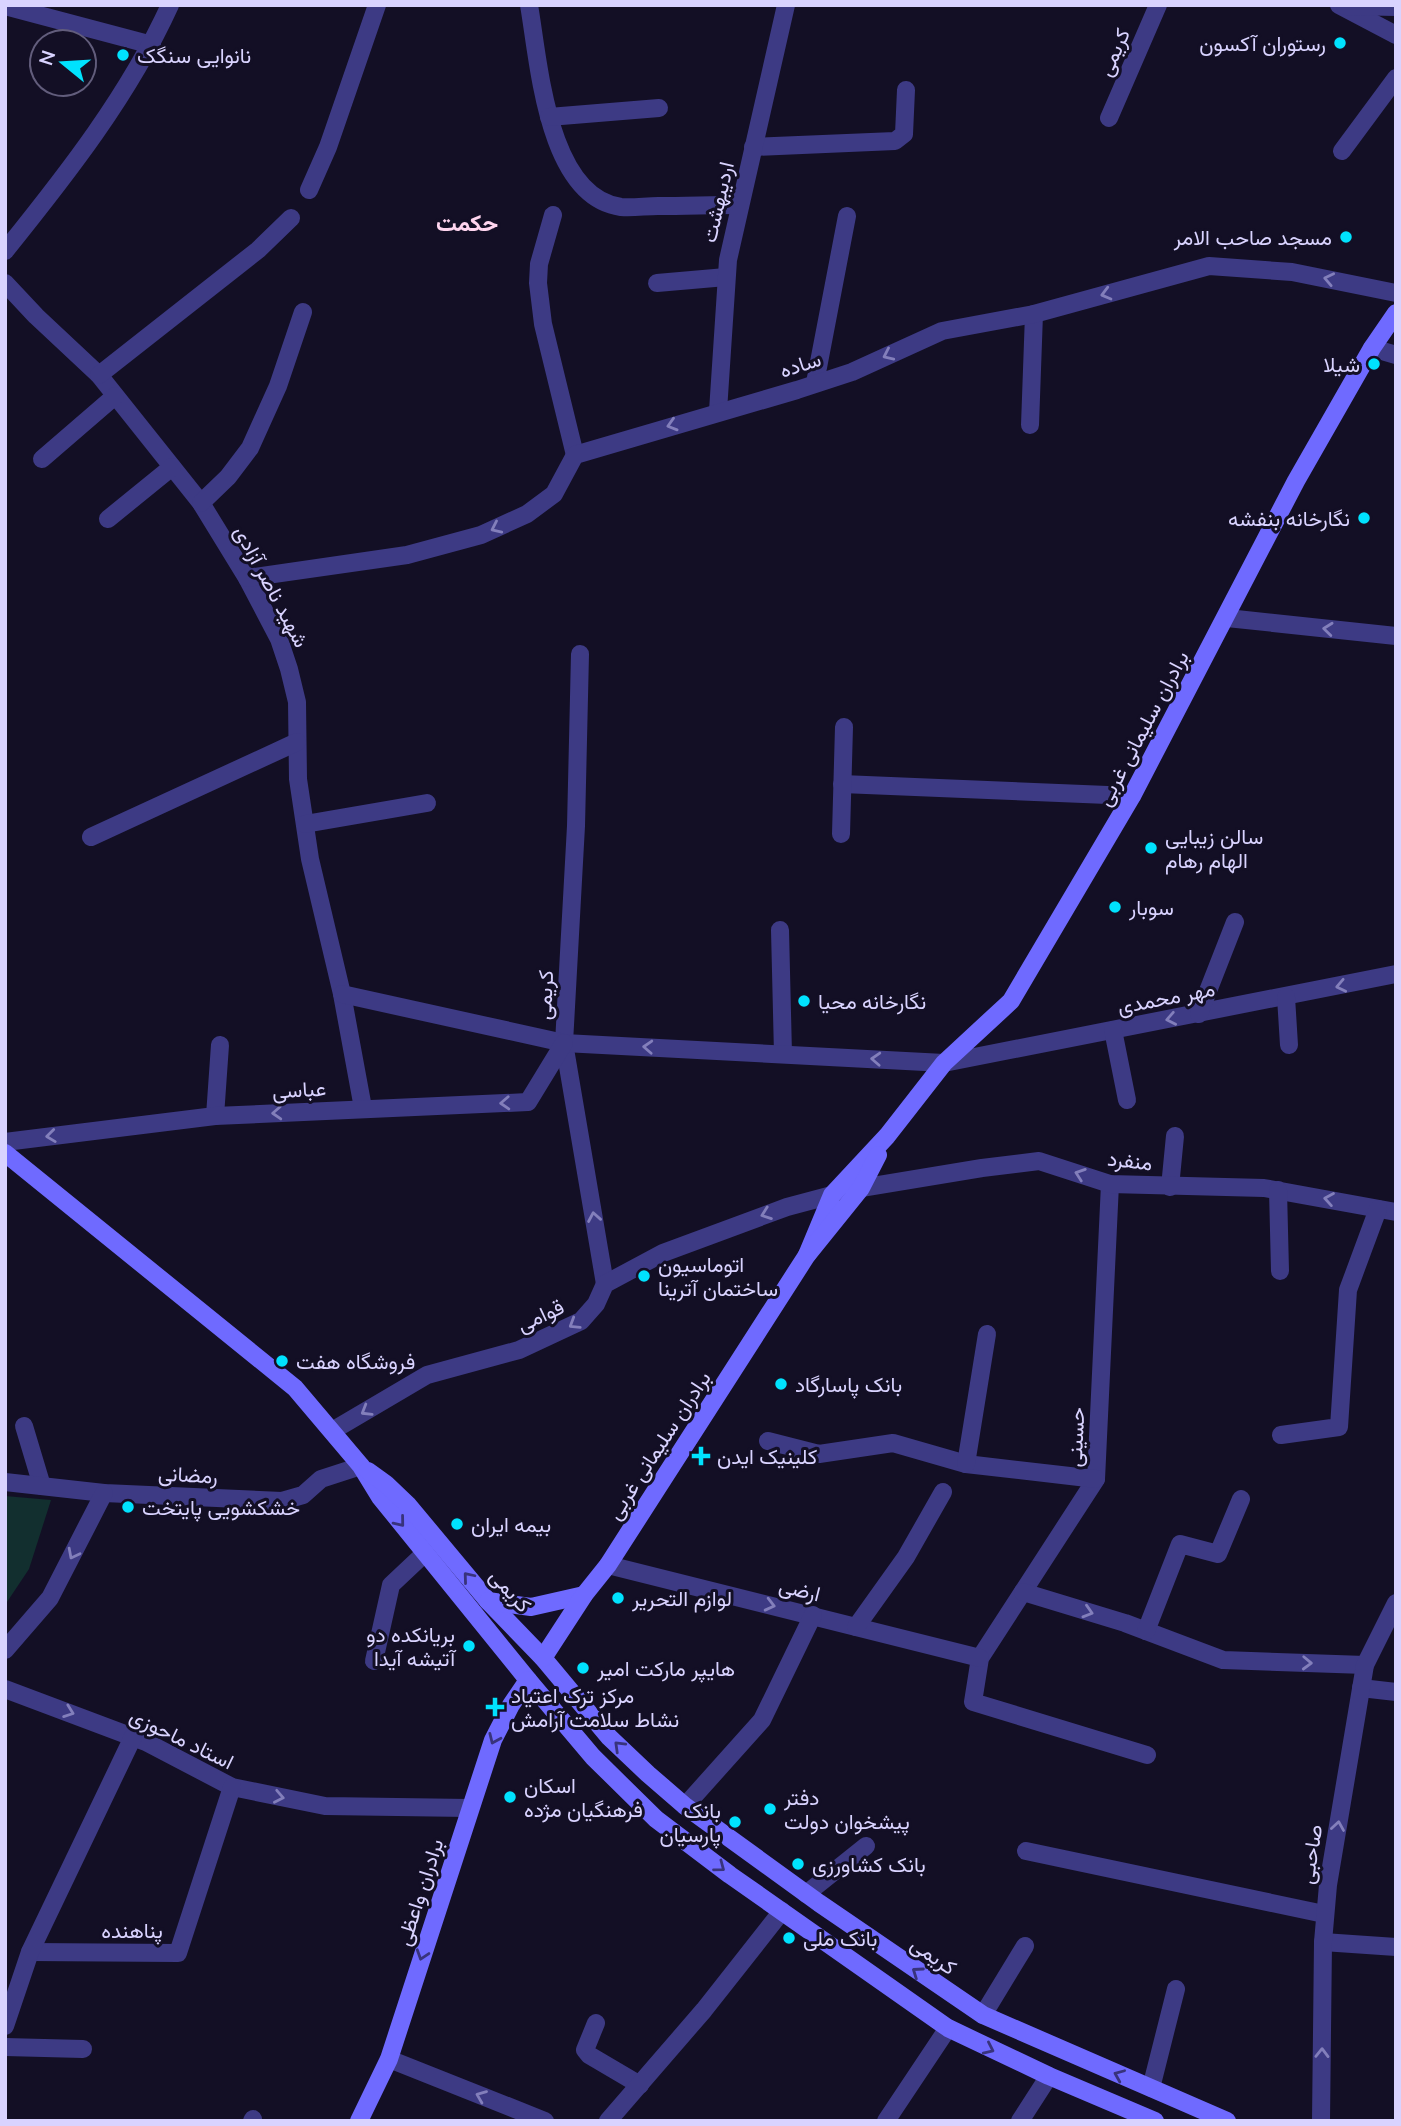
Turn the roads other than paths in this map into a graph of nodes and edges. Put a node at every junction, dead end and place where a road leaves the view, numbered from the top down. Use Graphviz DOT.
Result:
graph roads {
  1 [pos="170,5"];
  2 [pos="377,5"];
  3 [pos="529,5"];
  4 [pos="786,5"];
  5 [pos="1158,5"];
  6 [pos="5,6"];
  7 [pos="1341,6"];
  8 [pos="1396,7"];
  9 [pos="1396,34"];
  10 [pos="152,46"];
  11 [pos="1396,78"];
  12 [pos="906,90"];
  13 [pos="659,108"];
  14 [pos="549,117"];
  15 [pos="1109,117"];
  16 [pos="753,147"];
  17 [pos="1342,150"];
  18 [pos="310,190"];
  19 [pos="738,205"];
  20 [pos="554,215"];
  21 [pos="847,216"];
  22 [pos="291,218"];
  23 [pos="5,251"];
  24 [pos="726,277"];
  25 [pos="5,283"];
  26 [pos="657,283"];
  27 [pos="1396,293"];
  28 [pos="303,312"];
  29 [pos="1396,313"];
  30 [pos="1034,314"];
  31 [pos="1372,348"];
  32 [pos="1396,355"];
  33 [pos="99,375"];
  34 [pos="814,383"];
  35 [pos="115,396"];
  36 [pos="718,411"];
  37 [pos="1030,425"];
  38 [pos="575,455"];
  39 [pos="42,459"];
  40 [pos="172,467"];
  41 [pos="201,503"];
  42 [pos="108,519"];
  43 [pos="247,578"];
  44 [pos="1227,618"];
  45 [pos="1396,636"];
  46 [pos="580,654"];
  47 [pos="844,727"];
  48 [pos="297,742"];
  49 [pos="842,784"];
  50 [pos="1132,796"];
  51 [pos="427,803"];
  52 [pos="305,824"];
  53 [pos="841,834"];
  54 [pos="91,837"];
  55 [pos="1235,922"];
  56 [pos="780,930"];
  57 [pos="1396,974"];
  58 [pos="342,994"];
  59 [pos="1286,997"];
  60 [pos="1199,1014"];
  61 [pos="1114,1030"];
  62 [pos="564,1043"];
  63 [pos="220,1045"];
  64 [pos="1289,1045"];
  65 [pos="783,1054"];
  66 [pos="944,1063"];
  67 [pos="1127,1100"];
  68 [pos="363,1108"];
  69 [pos="215,1116"];
  70 [pos="887,1136"];
  71 [pos="1175,1136"];
  72 [pos="5,1142"];
  73 [pos="5,1153"];
  74 [pos="1110,1184"];
  75 [pos="1170,1187"];
  76 [pos="862,1188"];
  77 [pos="1278,1190"];
  78 [pos="832,1195"];
  79 [pos="1387,1211"];
  80 [pos="807,1255"];
  81 [pos="1280,1271"];
  82 [pos="605,1284"];
  83 [pos="987,1334"];
  84 [pos="24,1426"];
  85 [pos="332,1431"];
  86 [pos="1281,1435"];
  87 [pos="768,1441"];
  88 [pos="967,1464"];
  89 [pos="361,1466"];
  90 [pos="1096,1479"];
  91 [pos="5,1482"];
  92 [pos="42,1486"];
  93 [pos="943,1492"];
  94 [pos="104,1493"];
  95 [pos="1241,1499"];
  96 [pos="425,1553"];
  97 [pos="608,1565"];
  98 [pos="1023,1592"];
  99 [pos="584,1595"];
  100 [pos="488,1601"];
  101 [pos="1396,1603"];
  102 [pos="813,1615"];
  103 [pos="856,1627"];
  104 [pos="1146,1631"];
  105 [pos="5,1650"];
  106 [pos="543,1658"];
  107 [pos="980,1658"];
  108 [pos="374,1661"];
  109 [pos="1366,1665"];
  110 [pos="528,1680"];
  111 [pos="1361,1688"];
  112 [pos="5,1689"];
  113 [pos="1396,1692"];
  114 [pos="133,1737"];
  115 [pos="1147,1755"];
  116 [pos="232,1787"];
  117 [pos="685,1806"];
  118 [pos="469,1808"];
  119 [pos="866,1846"];
  120 [pos="1026,1851"];
  121 [pos="806,1894"];
  122 [pos="782,1911"];
  123 [pos="1324,1914"];
  124 [pos="1323,1942"];
  125 [pos="1025,1945"];
  126 [pos="1396,1947"];
  127 [pos="30,1952"];
  128 [pos="1176,1989"];
  129 [pos="983,2015"];
  130 [pos="596,2023"];
  131 [pos="5,2026"];
  132 [pos="948,2028"];
  133 [pos="5,2047"];
  134 [pos="83,2049"];
  135 [pos="389,2059"];
  136 [pos="1049,2076"];
  137 [pos="640,2085"];
  138 [pos="1151,2088"];
  139 [pos="542,2120"];
  140 [pos="359,2121"];
  141 [pos="608,2121"];
  142 [pos="886,2121"];
  143 [pos="1020,2121"];
  144 [pos="1155,2121"];
  145 [pos="1227,2121"];
  146 [pos="1321,2121"];
  1 -- 10 [label="street"];
  2 -- 18 [label="street"];
  3 -- 14 [label="street"];
  4 -- 16 [label="street, اردیبهشت"];
  5 -- 15 [label="street, کریمی"];
  6 -- 10 [label="street"];
  7 -- 8 [label="street"];
  7 -- 9 [label="street"];
  10 -- 23 [label="street"];
  11 -- 17 [label="street"];
  12 -- 16 [label="street"];
  13 -- 14 [label="street"];
  14 -- 19 [label="street"];
  16 -- 19 [label="street, اردیبهشت"];
  19 -- 24 [label="street, اردیبهشت"];
  20 -- 38 [label="street"];
  21 -- 34 [label="street"];
  22 -- 33 [label="street"];
  24 -- 26 [label="street"];
  24 -- 36 [label="street, اردیبهشت"];
  25 -- 33 [label="street, شهید ناصر آزادی"];
  27 -- 30 [label="street, ساده, one-way"];
  28 -- 41 [label="street"];
  29 -- 31 [label="main road, برادران سلیمانی غربی"];
  30 -- 34 [label="street, ساده, one-way"];
  30 -- 37 [label="street"];
  31 -- 32 [label="street"];
  31 -- 44 [label="main road, برادران سلیمانی غربی"];
  33 -- 35 [label="street, شهید ناصر آزادی"];
  34 -- 36 [label="street, ساده"];
  35 -- 39 [label="street"];
  35 -- 40 [label="street, شهید ناصر آزادی"];
  36 -- 38 [label="street, ساده, one-way"];
  38 -- 43 [label="street, one-way"];
  40 -- 41 [label="street, شهید ناصر آزادی"];
  40 -- 42 [label="street"];
  41 -- 43 [label="street, شهید ناصر آزادی"];
  43 -- 48 [label="street, شهید ناصر آزادی"];
  45 -- 44 [label="street, one-way"];
  44 -- 50 [label="main road, برادران سلیمانی غربی"];
  46 -- 62 [label="street, کریمی"];
  47 -- 49 [label="street"];
  48 -- 52 [label="street, شهید ناصر آزادی"];
  48 -- 54 [label="street"];
  49 -- 50 [label="street"];
  49 -- 53 [label="street"];
  50 -- 66 [label="main road, برادران سلیمانی غربی"];
  51 -- 52 [label="street"];
  52 -- 58 [label="street, شهید ناصر آزادی"];
  55 -- 60 [label="street"];
  56 -- 65 [label="street"];
  57 -- 59 [label="street, مهر محمدی, one-way"];
  58 -- 62 [label="street"];
  58 -- 68 [label="street, شهید ناصر آزادی"];
  59 -- 60 [label="street, مهر محمدی"];
  59 -- 64 [label="street"];
  60 -- 61 [label="street, مهر محمدی, one-way"];
  61 -- 66 [label="street, مهر محمدی"];
  61 -- 67 [label="street"];
  65 -- 62 [label="street, کریمی, one-way"];
  62 -- 68 [label="street, عباسی, one-way"];
  82 -- 62 [label="street, one-way"];
  63 -- 69 [label="street"];
  66 -- 65 [label="street, کریمی, one-way"];
  66 -- 70 [label="main road, برادران سلیمانی غربی"];
  68 -- 69 [label="street, عباسی, one-way"];
  69 -- 72 [label="street, عباسی, one-way"];
  70 -- 76 [label="main road, برادران سلیمانی غربی"];
  70 -- 78 [label="main road, برادران سلیمانی غربی"];
  71 -- 75 [label="street"];
  73 -- 85 [label="main road, کریمی"];
  74 -- 75 [label="street, منفرد"];
  74 -- 76 [label="street, منفرد, one-way"];
  74 -- 90 [label="street, حسینی"];
  75 -- 77 [label="street, منفرد"];
  76 -- 80 [label="main road, برادران سلیمانی غربی"];
  79 -- 77 [label="street, منفرد, one-way"];
  77 -- 81 [label="street"];
  78 -- 80 [label="main road, برادران سلیمانی غربی"];
  78 -- 82 [label="street, one-way"];
  79 -- 86 [label="street"];
  80 -- 97 [label="main road, برادران سلیمانی غربی"];
  82 -- 85 [label="street, قوامی, one-way"];
  83 -- 88 [label="street"];
  84 -- 92 [label="street"];
  85 -- 89 [label="main road, کریمی"];
  87 -- 88 [label="street"];
  88 -- 90 [label="street"];
  89 -- 94 [label="street, رمضانی"];
  89 -- 96 [label="main road, کریمی, one-way"];
  100 -- 89 [label="main road, کریمی, one-way"];
  90 -- 98 [label="street, حسینی"];
  91 -- 92 [label="street, رمضانی"];
  92 -- 94 [label="street, رمضانی"];
  93 -- 103 [label="street"];
  94 -- 105 [label="street, one-way"];
  95 -- 104 [label="street"];
  96 -- 108 [label="street"];
  96 -- 110 [label="main road, کریمی"];
  97 -- 99 [label="main road, برادران سلیمانی غربی"];
  97 -- 102 [label="street, ارضی, one-way"];
  98 -- 104 [label="street, one-way"];
  98 -- 107 [label="street, حسینی"];
  99 -- 100 [label="main road"];
  99 -- 106 [label="main road, برادران سلیمانی غربی"];
  100 -- 106 [label="main road, کریمی"];
  101 -- 109 [label="street, صاحبی"];
  102 -- 103 [label="street, ارضی"];
  102 -- 117 [label="street"];
  103 -- 107 [label="street, ارضی"];
  104 -- 109 [label="street, one-way"];
  117 -- 106 [label="main road, کریمی, one-way"];
  107 -- 115 [label="street"];
  109 -- 111 [label="street, صاحبی"];
  110 -- 118 [label="main road, برادران واعظی, one-way"];
  110 -- 122 [label="main road, کریمی, one-way"];
  111 -- 113 [label="street"];
  123 -- 111 [label="street, صاحبی, one-way"];
  112 -- 114 [label="street, استاد ماحوزی, one-way"];
  114 -- 116 [label="street, استاد ماحوزی"];
  114 -- 127 [label="street"];
  116 -- 118 [label="street, استاد ماحوزی, one-way"];
  116 -- 127 [label="street, پناهنده"];
  117 -- 121 [label="main road, کریمی"];
  118 -- 135 [label="main road, برادران واعظی, one-way"];
  119 -- 121 [label="street"];
  120 -- 123 [label="street"];
  129 -- 121 [label="main road, کریمی, one-way"];
  122 -- 132 [label="main road, کریمی"];
  122 -- 137 [label="street"];
  123 -- 124 [label="street, صاحبی"];
  124 -- 126 [label="street"];
  146 -- 124 [label="street, صاحبی, one-way"];
  125 -- 129 [label="street"];
  127 -- 131 [label="street"];
  128 -- 138 [label="street"];
  138 -- 129 [label="main road, کریمی, one-way"];
  130 -- 137 [label="street"];
  132 -- 136 [label="main road, کریمی, one-way"];
  132 -- 142 [label="street"];
  133 -- 134 [label="street"];
  139 -- 135 [label="street, one-way"];
  135 -- 140 [label="main road, برادران واعظی"];
  136 -- 143 [label="street"];
  136 -- 144 [label="main road, کریمی"];
  137 -- 141 [label="street"];
  138 -- 145 [label="main road, کریمی"];
}
